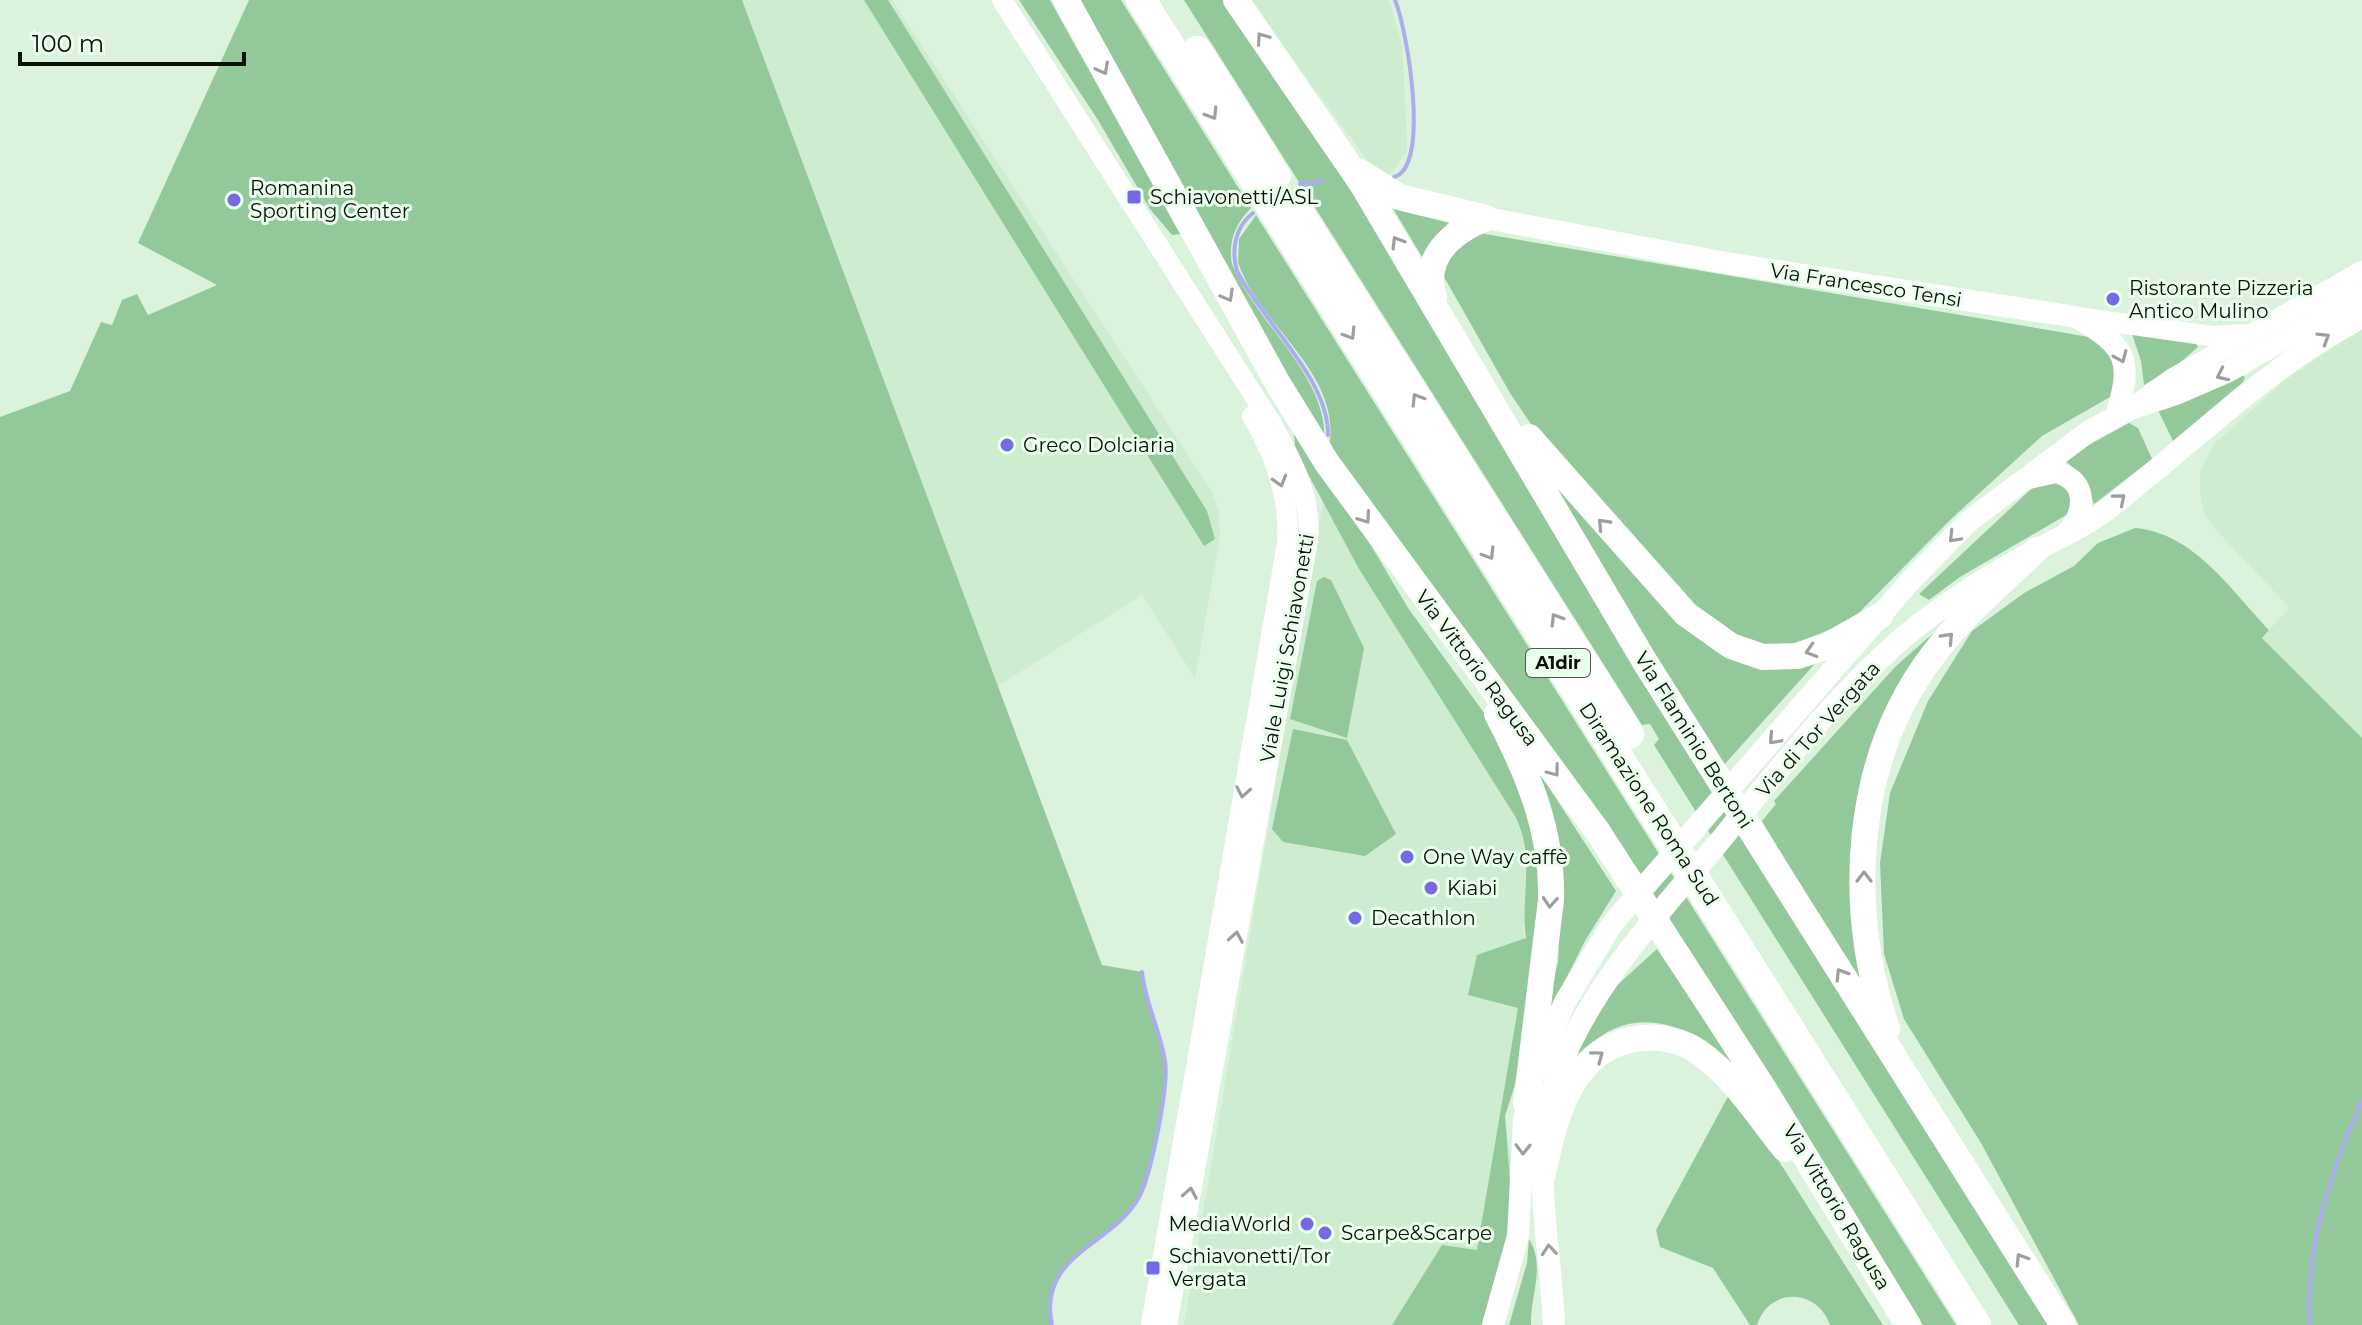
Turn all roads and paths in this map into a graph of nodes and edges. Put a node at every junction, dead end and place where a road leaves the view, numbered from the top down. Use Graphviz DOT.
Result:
graph roads {
  1 [pos="989,0"];
  2 [pos="1002,0"];
  3 [pos="1066,0"];
  4 [pos="1141,0"];
  5 [pos="1165,0"];
  6 [pos="1236,0"];
  7 [pos="1339,148"];
  8 [pos="1486,218"];
  9 [pos="2362,271"];
  10 [pos="2362,294"];
  11 [pos="1438,309"];
  12 [pos="2076,317"];
  13 [pos="2362,317"];
  14 [pos="2248,334"];
  15 [pos="1457,341"];
  16 [pos="2123,413"];
  17 [pos="2014,487"];
  18 [pos="2045,546"];
  19 [pos="1880,616"];
  20 [pos="1461,647"];
  21 [pos="1912,1087"];
  22 [pos="1526,1104"];
  23 [pos="1543,1174"];
  24 [pos="1837,1206"];
  25 [pos="1151,1325"];
  26 [pos="1167,1325"];
  27 [pos="1493,1325"];
  28 [pos="1554,1325"];
  29 [pos="1908,1325"];
  30 [pos="1976,1325"];
  31 [pos="2000,1325"];
  32 [pos="2063,1325"];
  1 -- 25 [label="street, Viale Luigi Schiavonetti, one-way"];
  26 -- 2 [label="street, Viale Luigi Schiavonetti, one-way"];
  3 -- 20 [label="highway, Via Vittorio Ragusa, one-way"];
  4 -- 30 [label="highway, Diramazione Roma Sud / A1dir, one-way"];
  31 -- 5 [label="highway, Diramazione Roma Sud / A1dir, one-way"];
  7 -- 6 [label="highway, one-way"];
  7 -- 8 [label="highway"];
  11 -- 7 [label="highway, Via Flaminio Bertoni, one-way"];
  8 -- 11 [label="highway"];
  8 -- 12 [label="main road, Via Francesco Tensi"];
  9 -- 14 [label="street, Via di Tor Vergata"];
  10 -- 16 [label="main road, Via di Tor Vergata, one-way"];
  11 -- 15 [label="highway, Via Flaminio Bertoni"];
  12 -- 14 [label="street, Via Francesco Tensi"];
  12 -- 16 [label="main road, one-way"];
  18 -- 13 [label="main road, Via di Tor Vergata, one-way"];
  14 -- 16 [label="street, Via di Tor Vergata"];
  19 -- 15 [label="highway, one-way"];
  21 -- 15 [label="highway, Via Flaminio Bertoni, one-way"];
  16 -- 17 [label="main road, Via di Tor Vergata"];
  17 -- 18 [label="main road"];
  17 -- 19 [label="main road, Via di Tor Vergata, one-way"];
  21 -- 18 [label="highway, one-way"];
  18 -- 23 [label="main road, Via di Tor Vergata"];
  19 -- 22 [label="main road, Via di Tor Vergata, one-way"];
  20 -- 22 [label="highway, one-way"];
  20 -- 24 [label="highway, Via Vittorio Ragusa, one-way"];
  32 -- 21 [label="highway, Via Flaminio Bertoni, one-way"];
  22 -- 27 [label="main road, Via di Tor Vergata, one-way"];
  23 -- 24 [label="highway, one-way"];
  28 -- 23 [label="main road, Via di Tor Vergata, one-way"];
  24 -- 29 [label="highway, Via Vittorio Ragusa"];
}
